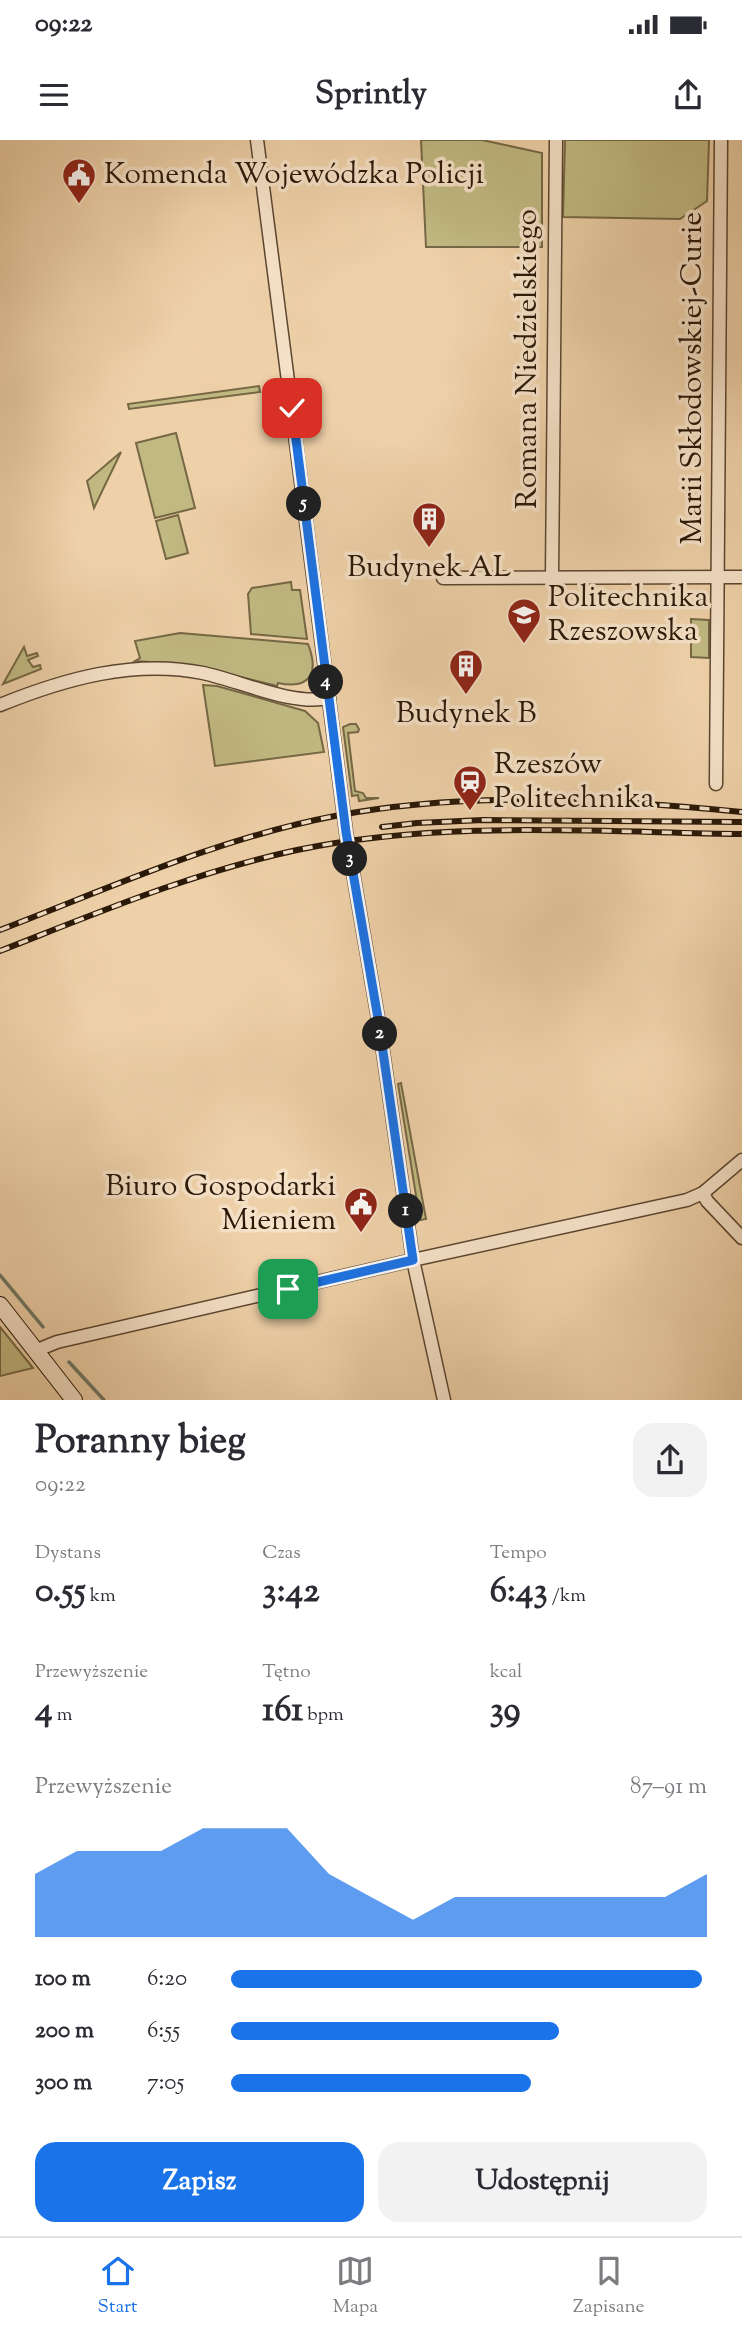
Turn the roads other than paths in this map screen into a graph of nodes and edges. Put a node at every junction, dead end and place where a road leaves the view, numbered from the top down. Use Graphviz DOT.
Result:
graph roads {
  1 [pos="257,140"];
  2 [pos="556,140"];
  3 [pos="721,140"];
  4 [pos="552,577"];
  5 [pos="718,577"];
  6 [pos="443,578"];
  7 [pos="742,578"];
  8 [pos="328,698"];
  9 [pos="0,705"];
  10 [pos="716,785"];
  11 [pos="742,1160"];
  12 [pos="704,1193"];
  13 [pos="742,1238"];
  14 [pos="413,1260"];
  15 [pos="0,1305"];
  16 [pos="36,1351"];
  17 [pos="74,1399"];
  18 [pos="444,1399"];
  1 -- 8 [label="street"];
  2 -- 4 [label="street, Romana Niedzielskiego"];
  3 -- 5 [label="street, Marii Skłodowskiej-Curie"];
  4 -- 5 [label="street"];
  4 -- 6 [label="street"];
  5 -- 7 [label="street"];
  5 -- 10 [label="street, Marii Skłodowskiej-Curie"];
  8 -- 9 [label="street"];
  8 -- 14 [label="street"];
  11 -- 12 [label="street"];
  12 -- 13 [label="street"];
  12 -- 14 [label="street"];
  14 -- 16 [label="street"];
  14 -- 18 [label="street"];
  15 -- 16 [label="street"];
  16 -- 17 [label="street"];
}
